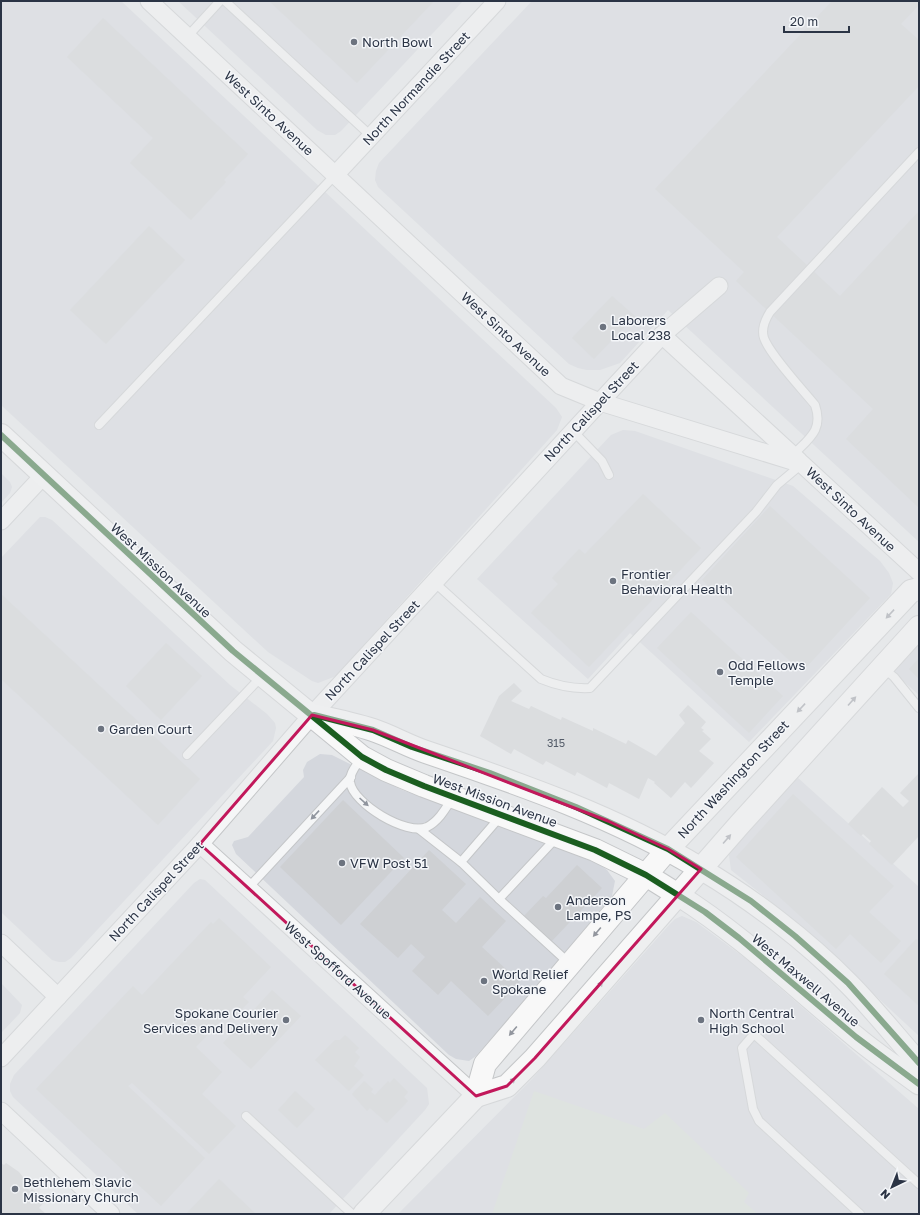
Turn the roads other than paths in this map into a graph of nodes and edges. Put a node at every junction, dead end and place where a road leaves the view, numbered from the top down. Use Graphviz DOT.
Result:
graph roads {
  1 [pos="148,1"];
  2 [pos="220,1"];
  3 [pos="225,1"];
  4 [pos="497,1"];
  5 [pos="187,37"];
  6 [pos="371,136"];
  7 [pos="919,152"];
  8 [pos="336,174"];
  9 [pos="718,286"];
  10 [pos="662,335"];
  11 [pos="600,402"];
  12 [pos="99,425"];
  13 [pos="573,431"];
  14 [pos="1,435"];
  15 [pos="795,459"];
  16 [pos="609,475"];
  17 [pos="44,476"];
  18 [pos="1,521"];
  19 [pos="919,572"];
  20 [pos="434,582"];
  21 [pos="919,589"];
  22 [pos="919,627"];
  23 [pos="882,668"];
  24 [pos="262,676"];
  25 [pos="919,708"];
  26 [pos="312,715"];
  27 [pos="187,755"];
  28 [pos="362,757"];
  29 [pos="351,777"];
  30 [pos="453,796"];
  31 [pos="502,814"];
  32 [pos="419,829"];
  33 [pos="558,835"];
  34 [pos="200,844"];
  35 [pos="668,849"];
  36 [pos="461,862"];
  37 [pos="701,869"];
  38 [pos="646,875"];
  39 [pos="248,888"];
  40 [pos="678,895"];
  41 [pos="499,899"];
  42 [pos="1,943"];
  43 [pos="570,964"];
  44 [pos="58,997"];
  45 [pos="1,1058"];
  46 [pos="919,1063"];
  47 [pos="919,1084"];
  48 [pos="476,1096"];
  49 [pos="1,1111"];
  50 [pos="246,1116"];
  51 [pos="919,1184"];
  52 [pos="111,1214"];
  53 [pos="352,1214"];
  54 [pos="364,1214"];
  55 [pos="860,1214"];
  1 -- 5 [label="street, West Sinto Avenue"];
  2 -- 5 [label="lane"];
  3 -- 6 [label="lane"];
  4 -- 6 [label="street, North Normandie Street"];
  5 -- 8 [label="street, West Sinto Avenue"];
  6 -- 8 [label="street, North Normandie Street"];
  7 -- 15 [label="lane"];
  8 -- 11 [label="street, West Sinto Avenue"];
  8 -- 12 [label="lane"];
  9 -- 10 [label="street, North Calispel Street"];
  10 -- 11 [label="street, North Calispel Street"];
  10 -- 15 [label="street"];
  11 -- 13 [label="street, North Calispel Street"];
  11 -- 15 [label="street, West Sinto Avenue"];
  13 -- 16 [label="lane"];
  13 -- 20 [label="street, North Calispel Street"];
  14 -- 17 [label="main road, West Mission Avenue"];
  15 -- 19 [label="street, West Sinto Avenue"];
  15 -- 20 [label="lane"];
  17 -- 18 [label="street"];
  17 -- 24 [label="main road, West Mission Avenue"];
  20 -- 26 [label="street, North Calispel Street"];
  21 -- 35 [label="main road, North Washington Street, one-way"];
  22 -- 23 [label="main road, North Washington Street"];
  23 -- 25 [label="lane"];
  37 -- 23 [label="main road, North Washington Street, one-way"];
  24 -- 26 [label="main road, West Mission Avenue"];
  24 -- 27 [label="lane"];
  26 -- 28 [label="main road, West Mission Avenue"];
  26 -- 34 [label="street, North Calispel Street"];
  26 -- 35 [label="main road, West Mission Avenue"];
  28 -- 29 [label="lane"];
  28 -- 30 [label="main road, West Mission Avenue"];
  29 -- 32 [label="lane, one-way"];
  29 -- 39 [label="lane, one-way"];
  30 -- 31 [label="main road, West Mission Avenue"];
  30 -- 32 [label="lane"];
  31 -- 33 [label="main road, West Mission Avenue"];
  31 -- 36 [label="lane"];
  32 -- 36 [label="lane"];
  33 -- 38 [label="main road, West Mission Avenue"];
  33 -- 41 [label="lane"];
  34 -- 39 [label="street, West Spofford Avenue"];
  34 -- 44 [label="street, North Calispel Street"];
  35 -- 37 [label="main road, West Maxwell Avenue"];
  35 -- 38 [label="main road, North Washington Street"];
  36 -- 41 [label="lane"];
  37 -- 40 [label="main road, North Washington Street"];
  37 -- 46 [label="street, West Maxwell Avenue"];
  38 -- 40 [label="main road, West Mission Avenue"];
  38 -- 43 [label="main road, North Washington Street, one-way"];
  39 -- 48 [label="street, West Spofford Avenue"];
  40 -- 47 [label="street, West Maxwell Avenue"];
  48 -- 40 [label="main road, North Washington Street, one-way"];
  41 -- 43 [label="lane"];
  42 -- 44 [label="street"];
  43 -- 48 [label="main road, North Washington Street, one-way"];
  44 -- 45 [label="street, North Calispel Street"];
  48 -- 54 [label="main road, North Washington Street"];
  49 -- 52 [label="street"];
  50 -- 53 [label="lane"];
  51 -- 55 [label="lane"];
}
